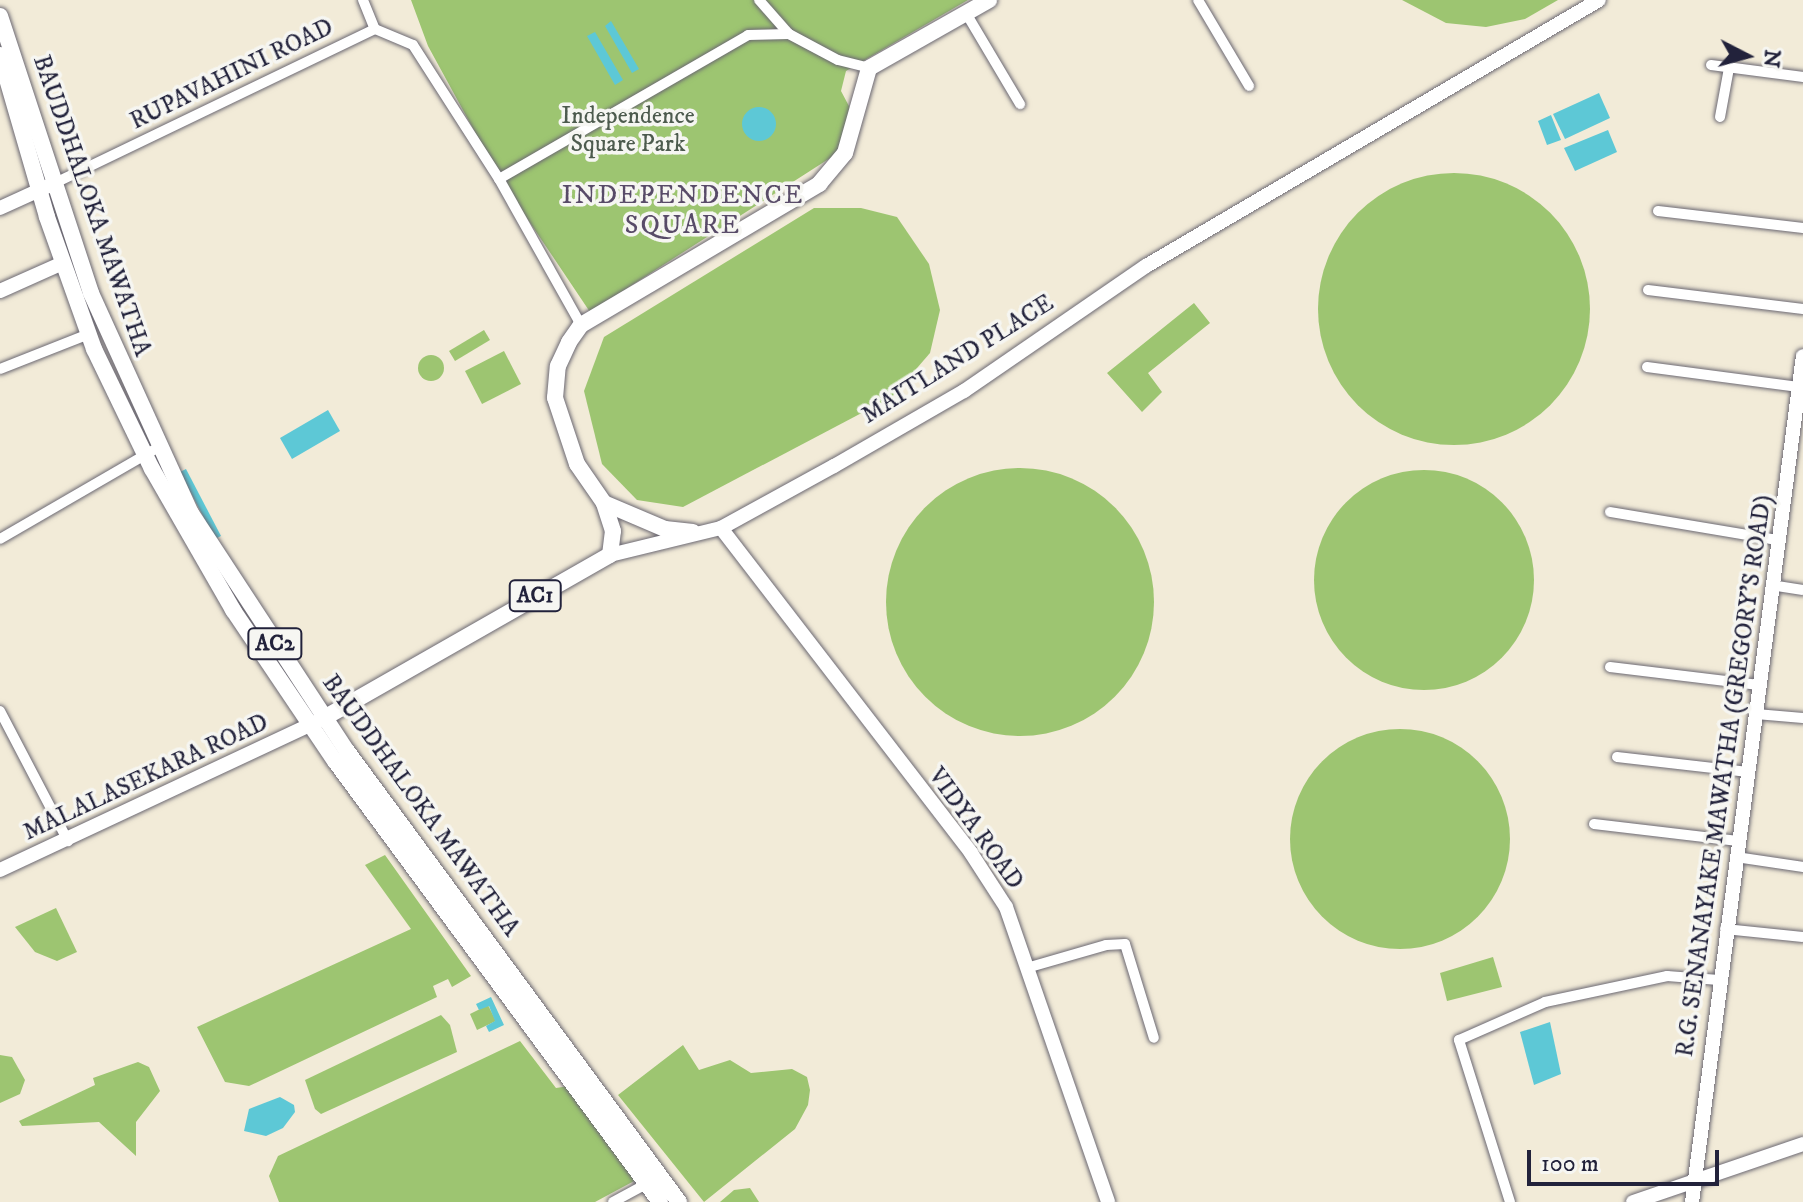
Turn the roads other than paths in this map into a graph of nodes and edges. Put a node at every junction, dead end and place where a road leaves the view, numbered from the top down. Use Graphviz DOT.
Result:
graph roads {
  1 [pos="363,0"];
  2 [pos="759,0"];
  3 [pos="989,0"];
  4 [pos="1213,0"];
  5 [pos="1599,0"];
  6 [pos="1200,3"];
  7 [pos="966,13"];
  8 [pos="0,16"];
  9 [pos="375,29"];
  10 [pos="789,34"];
  11 [pos="0,57"];
  12 [pos="1711,65"];
  13 [pos="869,68"];
  14 [pos="1729,68"];
  15 [pos="1803,77"];
  16 [pos="1249,86"];
  17 [pos="1020,104"];
  18 [pos="1720,117"];
  19 [pos="499,179"];
  20 [pos="48,187"];
  21 [pos="0,208"];
  22 [pos="1658,211"];
  23 [pos="1803,228"];
  24 [pos="63,263"];
  25 [pos="1648,290"];
  26 [pos="0,291"];
  27 [pos="1803,309"];
  28 [pos="581,325"];
  29 [pos="89,334"];
  30 [pos="1803,356"];
  31 [pos="1647,367"];
  32 [pos="0,369"];
  33 [pos="1799,387"];
  34 [pos="151,452"];
  35 [pos="1796,456"];
  36 [pos="604,503"];
  37 [pos="1610,512"];
  38 [pos="721,528"];
  39 [pos="693,532"];
  40 [pos="0,539"];
  41 [pos="1777,540"];
  42 [pos="610,555"];
  43 [pos="1771,585"];
  44 [pos="1803,590"];
  45 [pos="1610,667"];
  46 [pos="1759,685"];
  47 [pos="0,711"];
  48 [pos="1756,714"];
  49 [pos="1803,718"];
  50 [pos="318,721"];
  51 [pos="1617,757"];
  52 [pos="1748,772"];
  53 [pos="1594,824"];
  54 [pos="68,841"];
  55 [pos="1738,841"];
  56 [pos="1736,857"];
  57 [pos="1803,867"];
  58 [pos="0,870"];
  59 [pos="1725,929"];
  60 [pos="1803,937"];
  61 [pos="1030,967"];
  62 [pos="1719,980"];
  63 [pos="1154,1038"];
  64 [pos="1803,1144"];
  65 [pos="1695,1177"];
  66 [pos="653,1179"];
  67 [pos="613,1202"];
  68 [pos="660,1202"];
  69 [pos="679,1202"];
  70 [pos="1108,1202"];
  71 [pos="1510,1202"];
  72 [pos="1633,1202"];
  73 [pos="1692,1202"];
  1 -- 9 [label="street"];
  2 -- 10 [label="street"];
  3 -- 7 [label="main road"];
  4 -- 6 [label="street"];
  5 -- 38 [label="street, MAITLAND PLACE"];
  6 -- 16 [label="street"];
  7 -- 13 [label="main road"];
  7 -- 17 [label="street"];
  8 -- 20 [label="main road, BAUDDHALOKA MAWATHA / AC2"];
  9 -- 19 [label="street"];
  9 -- 20 [label="street, RUPAVAHINI ROAD"];
  10 -- 13 [label="street"];
  10 -- 19 [label="street"];
  11 -- 20 [label="main road, BAUDDHALOKA MAWATHA / AC2"];
  12 -- 14 [label="street"];
  13 -- 28 [label="main road"];
  14 -- 15 [label="street"];
  14 -- 18 [label="street"];
  19 -- 28 [label="street"];
  20 -- 21 [label="street"];
  20 -- 24 [label="main road, BAUDDHALOKA MAWATHA / AC2"];
  20 -- 34 [label="main road, BAUDDHALOKA MAWATHA / AC2"];
  22 -- 23 [label="street"];
  24 -- 26 [label="street"];
  24 -- 29 [label="main road, BAUDDHALOKA MAWATHA / AC2"];
  25 -- 27 [label="street"];
  28 -- 36 [label="main road"];
  29 -- 32 [label="street"];
  29 -- 34 [label="main road, BAUDDHALOKA MAWATHA / AC2"];
  30 -- 33 [label="street, R.G. SENANAYAKE MAWATHA (GREGORY'S ROAD)"];
  31 -- 33 [label="street"];
  33 -- 35 [label="street, R.G. SENANAYAKE MAWATHA (GREGORY'S ROAD)"];
  34 -- 40 [label="street"];
  34 -- 50 [label="main road, BAUDDHALOKA MAWATHA / AC2"];
  35 -- 41 [label="street, R.G. SENANAYAKE MAWATHA (GREGORY'S ROAD)"];
  36 -- 39 [label="main road"];
  36 -- 42 [label="main road"];
  37 -- 41 [label="street"];
  38 -- 39 [label="street, MAITLAND PLACE"];
  38 -- 61 [label="street, VIDYA ROAD"];
  39 -- 42 [label="street, MAITLAND PLACE"];
  41 -- 43 [label="street, R.G. SENANAYAKE MAWATHA (GREGORY'S ROAD)"];
  42 -- 50 [label="main road, MAITLAND PLACE / AC1"];
  43 -- 44 [label="street"];
  43 -- 46 [label="street, R.G. SENANAYAKE MAWATHA (GREGORY'S ROAD)"];
  45 -- 46 [label="street"];
  46 -- 48 [label="street, R.G. SENANAYAKE MAWATHA (GREGORY'S ROAD)"];
  47 -- 54 [label="street"];
  48 -- 49 [label="street"];
  48 -- 52 [label="street, R.G. SENANAYAKE MAWATHA (GREGORY'S ROAD)"];
  50 -- 54 [label="street, MALALASEKARA ROAD"];
  50 -- 66 [label="main road, BAUDDHALOKA MAWATHA / AC2"];
  51 -- 52 [label="street"];
  52 -- 55 [label="street, R.G. SENANAYAKE MAWATHA (GREGORY'S ROAD)"];
  53 -- 55 [label="street"];
  54 -- 58 [label="street, MALALASEKARA ROAD"];
  55 -- 56 [label="street, R.G. SENANAYAKE MAWATHA (GREGORY'S ROAD)"];
  56 -- 57 [label="street"];
  56 -- 59 [label="street, R.G. SENANAYAKE MAWATHA (GREGORY'S ROAD)"];
  59 -- 60 [label="street"];
  59 -- 62 [label="street, R.G. SENANAYAKE MAWATHA (GREGORY'S ROAD)"];
  61 -- 63 [label="street"];
  61 -- 70 [label="street, VIDYA ROAD"];
  62 -- 65 [label="street, R.G. SENANAYAKE MAWATHA (GREGORY'S ROAD)"];
  62 -- 71 [label="street"];
  64 -- 65 [label="street"];
  65 -- 72 [label="street"];
  65 -- 73 [label="street, R.G. SENANAYAKE MAWATHA (GREGORY'S ROAD)"];
  66 -- 67 [label="street"];
  66 -- 68 [label="main road, BAUDDHALOKA MAWATHA / AC2"];
  66 -- 69 [label="main road, BAUDDHALOKA MAWATHA / AC2"];
}
